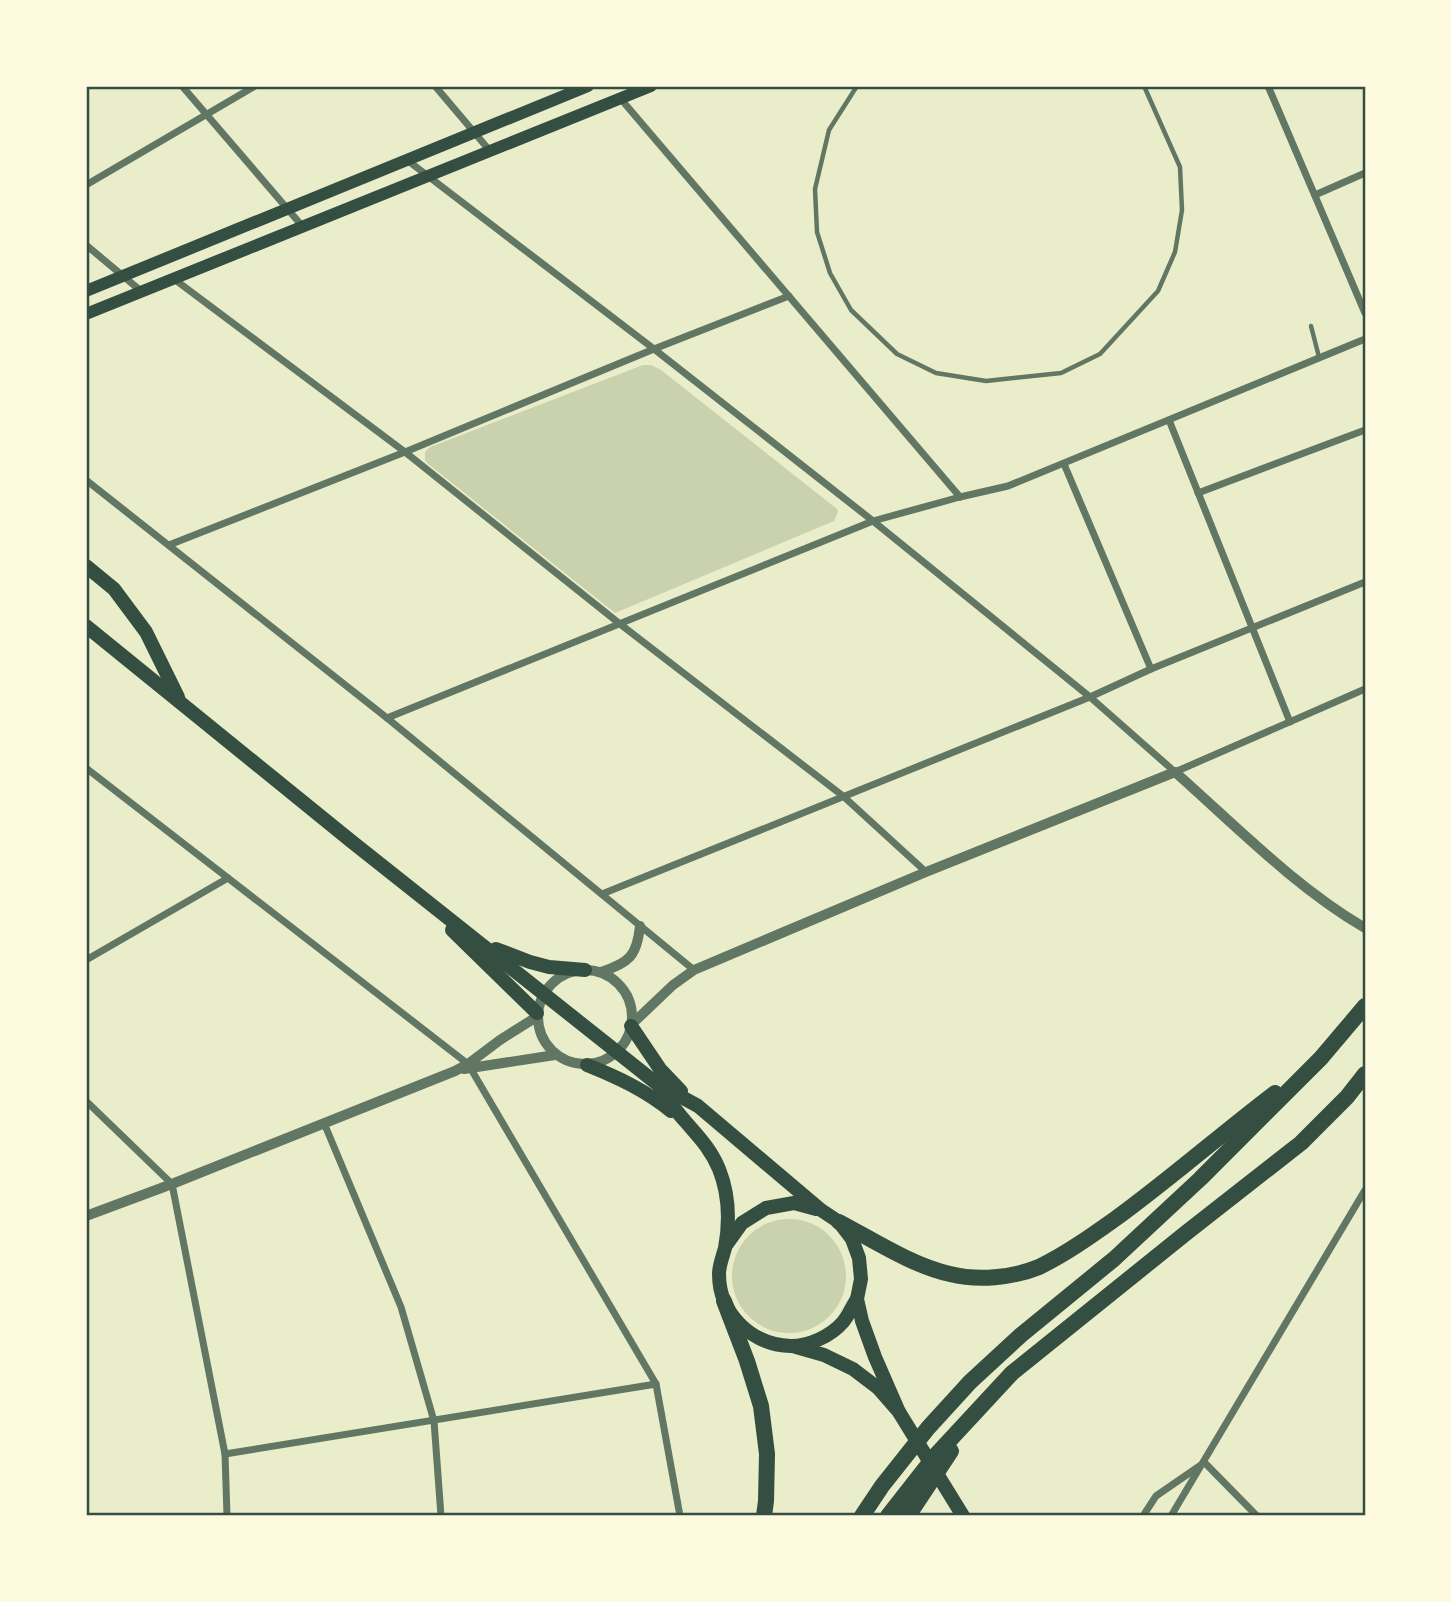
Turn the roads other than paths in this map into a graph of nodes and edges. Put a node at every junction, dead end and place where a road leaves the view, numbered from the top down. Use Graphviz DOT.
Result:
graph roads {
  1 [pos="182,86"];
  2 [pos="255,86"];
  3 [pos="435,86"];
  4 [pos="588,86"];
  5 [pos="651,86"];
  6 [pos="857,86"];
  7 [pos="1144,86"];
  8 [pos="1268,86"];
  9 [pos="620,98"];
  10 [pos="206,114"];
  11 [pos="474,132"];
  12 [pos="490,151"];
  13 [pos="407,160"];
  14 [pos="1365,173"];
  15 [pos="428,176"];
  16 [pos="86,185"];
  17 [pos="1315,195"];
  18 [pos="287,209"];
  19 [pos="303,227"];
  20 [pos="86,245"];
  21 [pos="122,276"];
  22 [pos="174,279"];
  23 [pos="86,291"];
  24 [pos="141,291"];
  25 [pos="789,296"];
  26 [pos="1365,313"];
  27 [pos="86,314"];
  28 [pos="1311,326"];
  29 [pos="1365,339"];
  30 [pos="654,349"];
  31 [pos="1319,358"];
  32 [pos="1169,420"];
  33 [pos="1365,430"];
  34 [pos="405,453"];
  35 [pos="1064,464"];
  36 [pos="86,480"];
  37 [pos="1198,493"];
  38 [pos="960,497"];
  39 [pos="873,522"];
  40 [pos="169,545"];
  41 [pos="86,566"];
  42 [pos="1365,582"];
  43 [pos="620,624"];
  44 [pos="86,626"];
  45 [pos="1252,628"];
  46 [pos="1151,669"];
  47 [pos="1365,690"];
  48 [pos="1090,697"];
  49 [pos="181,702"];
  50 [pos="387,718"];
  51 [pos="1290,722"];
  52 [pos="87,770"];
  53 [pos="1175,772"];
  54 [pos="843,796"];
  55 [pos="926,872"];
  56 [pos="228,877"];
  57 [pos="401,880"];
  58 [pos="602,894"];
  59 [pos="640,926"];
  60 [pos="1365,928"];
  61 [pos="473,937"];
  62 [pos="86,960"];
  63 [pos="585,970"];
  64 [pos="694,970"];
  65 [pos="601,972"];
  66 [pos="544,993"];
  67 [pos="1365,1006"];
  68 [pos="538,1014"];
  69 [pos="632,1025"];
  70 [pos="617,1052"];
  71 [pos="555,1055"];
  72 [pos="1321,1058"];
  73 [pos="586,1065"];
  74 [pos="469,1066"];
  75 [pos="1365,1074"];
  76 [pos="656,1083"];
  77 [pos="86,1101"];
  78 [pos="698,1106"];
  79 [pos="685,1121"];
  80 [pos="324,1123"];
  81 [pos="172,1184"];
  82 [pos="1365,1190"];
  83 [pos="821,1210"];
  84 [pos="86,1216"];
  85 [pos="839,1222"];
  86 [pos="725,1246"];
  87 [pos="857,1299"];
  88 [pos="724,1301"];
  89 [pos="794,1346"];
  90 [pos="656,1384"];
  91 [pos="985,1401"];
  92 [pos="901,1414"];
  93 [pos="434,1421"];
  94 [pos="225,1454"];
  95 [pos="1204,1462"];
  96 [pos="227,1516"];
  97 [pos="441,1516"];
  98 [pos="680,1516"];
  99 [pos="764,1516"];
  100 [pos="862,1516"];
  101 [pos="888,1516"];
  102 [pos="908,1516"];
  103 [pos="964,1516"];
  104 [pos="1143,1516"];
  105 [pos="1171,1516"];
  106 [pos="1257,1516"];
  1 -- 10 [label="street"];
  2 -- 10 [label="street"];
  3 -- 11 [label="street"];
  4 -- 11 [label="main road"];
  5 -- 9 [label="main road"];
  6 -- 7 [label="lane"];
  8 -- 17 [label="street"];
  9 -- 12 [label="main road"];
  9 -- 25 [label="street"];
  10 -- 16 [label="street"];
  10 -- 18 [label="street"];
  11 -- 12 [label="street"];
  11 -- 13 [label="main road"];
  12 -- 15 [label="main road"];
  13 -- 15 [label="street"];
  13 -- 18 [label="main road"];
  14 -- 17 [label="street"];
  15 -- 19 [label="main road"];
  15 -- 30 [label="street"];
  17 -- 26 [label="street"];
  18 -- 19 [label="street"];
  18 -- 21 [label="main road"];
  19 -- 22 [label="main road"];
  20 -- 21 [label="street"];
  21 -- 23 [label="main road"];
  21 -- 24 [label="street"];
  22 -- 24 [label="main road"];
  22 -- 34 [label="street"];
  24 -- 27 [label="main road"];
  25 -- 30 [label="street"];
  25 -- 38 [label="street"];
  28 -- 31 [label="lane"];
  29 -- 31 [label="street"];
  30 -- 34 [label="street"];
  30 -- 39 [label="street"];
  31 -- 32 [label="street"];
  32 -- 35 [label="street"];
  32 -- 37 [label="street"];
  33 -- 37 [label="street"];
  34 -- 40 [label="street"];
  34 -- 43 [label="street"];
  35 -- 38 [label="street"];
  35 -- 46 [label="street"];
  36 -- 40 [label="street"];
  37 -- 45 [label="street"];
  38 -- 39 [label="street"];
  39 -- 43 [label="street"];
  39 -- 48 [label="street"];
  40 -- 50 [label="street"];
  41 -- 49 [label="main road"];
  42 -- 45 [label="street"];
  43 -- 50 [label="street"];
  43 -- 54 [label="street"];
  44 -- 49 [label="main road"];
  45 -- 46 [label="street"];
  45 -- 51 [label="street"];
  46 -- 48 [label="street"];
  47 -- 51 [label="street"];
  48 -- 53 [label="street"];
  48 -- 54 [label="street"];
  49 -- 57 [label="main road"];
  50 -- 58 [label="street"];
  51 -- 53 [label="street"];
  52 -- 56 [label="street"];
  53 -- 55 [label="street"];
  53 -- 60 [label="street"];
  54 -- 55 [label="street"];
  54 -- 58 [label="street"];
  55 -- 64 [label="street"];
  56 -- 62 [label="street"];
  56 -- 74 [label="street"];
  57 -- 61 [label="main road"];
  57 -- 68 [label="main road"];
  58 -- 59 [label="street"];
  59 -- 64 [label="street"];
  59 -- 65 [label="street"];
  61 -- 63 [label="main road"];
  61 -- 66 [label="main road"];
  63 -- 65 [label="street"];
  63 -- 66 [label="street"];
  64 -- 69 [label="street"];
  65 -- 69 [label="street"];
  66 -- 68 [label="street"];
  66 -- 70 [label="main road"];
  67 -- 72 [label="highway"];
  68 -- 71 [label="street"];
  68 -- 74 [label="street"];
  69 -- 70 [label="street"];
  69 -- 78 [label="main road"];
  70 -- 73 [label="street"];
  70 -- 76 [label="main road"];
  71 -- 73 [label="street"];
  71 -- 74 [label="street"];
  72 -- 85 [label="highway"];
  72 -- 100 [label="highway"];
  73 -- 79 [label="main road"];
  74 -- 80 [label="street"];
  74 -- 90 [label="street"];
  75 -- 91 [label="highway"];
  76 -- 78 [label="main road"];
  76 -- 79 [label="main road"];
  77 -- 81 [label="street"];
  78 -- 83 [label="main road"];
  79 -- 86 [label="main road"];
  80 -- 81 [label="street"];
  80 -- 93 [label="street"];
  81 -- 84 [label="street"];
  81 -- 94 [label="street"];
  82 -- 95 [label="street"];
  83 -- 85 [label="main road"];
  83 -- 86 [label="main road"];
  85 -- 87 [label="main road"];
  86 -- 88 [label="main road"];
  87 -- 89 [label="main road"];
  87 -- 92 [label="main road"];
  88 -- 89 [label="main road"];
  88 -- 99 [label="highway"];
  89 -- 92 [label="main road"];
  90 -- 93 [label="street"];
  90 -- 98 [label="street"];
  91 -- 101 [label="highway"];
  91 -- 102 [label="highway"];
  92 -- 103 [label="main road"];
  93 -- 94 [label="street"];
  93 -- 97 [label="street"];
  94 -- 96 [label="street"];
  95 -- 104 [label="street"];
  95 -- 105 [label="street"];
  95 -- 106 [label="street"];
}
